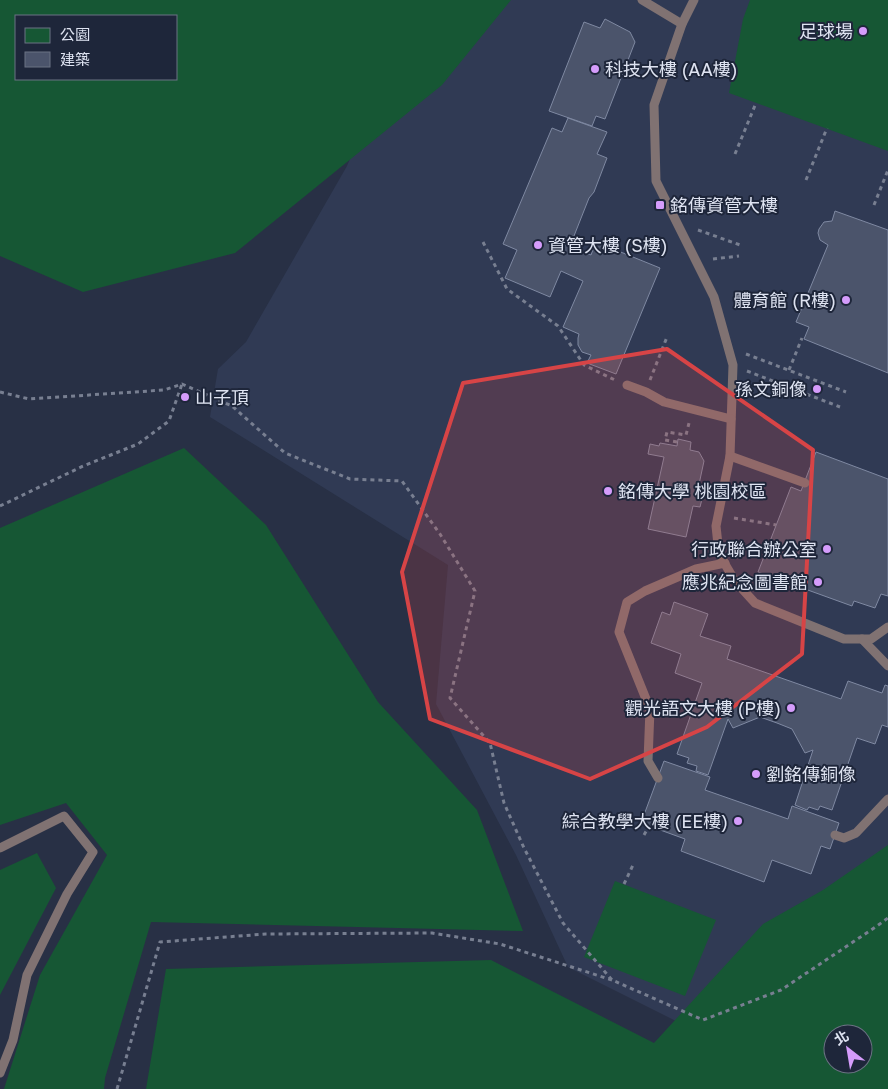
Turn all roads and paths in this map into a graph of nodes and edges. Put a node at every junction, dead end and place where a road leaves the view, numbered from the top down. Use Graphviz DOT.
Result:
graph roads {
  1 [pos="642,0"];
  2 [pos="694,0"];
  3 [pos="682,24"];
  4 [pos="756,102"];
  5 [pos="827,128"];
  6 [pos="735,154"];
  7 [pos="888,170"];
  8 [pos="806,180"];
  9 [pos="874,205"];
  10 [pos="698,230"];
  11 [pos="483,242"];
  12 [pos="743,246"];
  13 [pos="739,256"];
  14 [pos="713,259"];
  15 [pos="667,337"];
  16 [pos="802,338"];
  17 [pos="746,354"];
  18 [pos="746,370"];
  19 [pos="789,370"];
  20 [pos="182,384"];
  21 [pos="627,385"];
  22 [pos="0,392"];
  23 [pos="646,392"];
  24 [pos="846,392"];
  25 [pos="840,407"];
  26 [pos="731,419"];
  27 [pos="686,435"];
  28 [pos="677,442"];
  29 [pos="730,456"];
  30 [pos="804,483"];
  31 [pos="0,506"];
  32 [pos="734,518"];
  33 [pos="776,525"];
  34 [pos="725,563"];
  35 [pos="888,627"];
  36 [pos="862,639"];
  37 [pos="888,666"];
  38 [pos="658,778"];
  39 [pos="888,799"];
  40 [pos="649,826"];
  41 [pos="644,835"];
  42 [pos="835,835"];
  43 [pos="0,848"];
  44 [pos="633,865"];
  45 [pos="624,884"];
  46 [pos="888,918"];
  47 [pos="612,980"];
  48 [pos="0,1073"];
  49 [pos="117,1089"];
  1 -- 3 [label="lane"];
  2 -- 3 [label="lane"];
  3 -- 26 [label="lane"];
  4 -- 6 [label="path"];
  5 -- 8 [label="path"];
  7 -- 9 [label="path"];
  10 -- 12 [label="path"];
  11 -- 21 [label="path"];
  13 -- 14 [label="path"];
  15 -- 23 [label="path"];
  16 -- 19 [label="path"];
  17 -- 19 [label="path"];
  18 -- 25 [label="path"];
  19 -- 24 [label="path"];
  20 -- 22 [label="path"];
  20 -- 31 [label="path"];
  20 -- 47 [label="path"];
  21 -- 23 [label="lane"];
  23 -- 26 [label="lane"];
  26 -- 29 [label="lane"];
  27 -- 28 [label="path"];
  29 -- 30 [label="lane"];
  29 -- 34 [label="lane"];
  32 -- 33 [label="path"];
  34 -- 36 [label="lane"];
  34 -- 38 [label="lane"];
  35 -- 36 [label="lane"];
  36 -- 37 [label="lane"];
  39 -- 42 [label="lane"];
  40 -- 41 [label="path"];
  43 -- 48 [label="lane"];
  44 -- 45 [label="path"];
  46 -- 47 [label="path"];
  47 -- 49 [label="path"];
}
